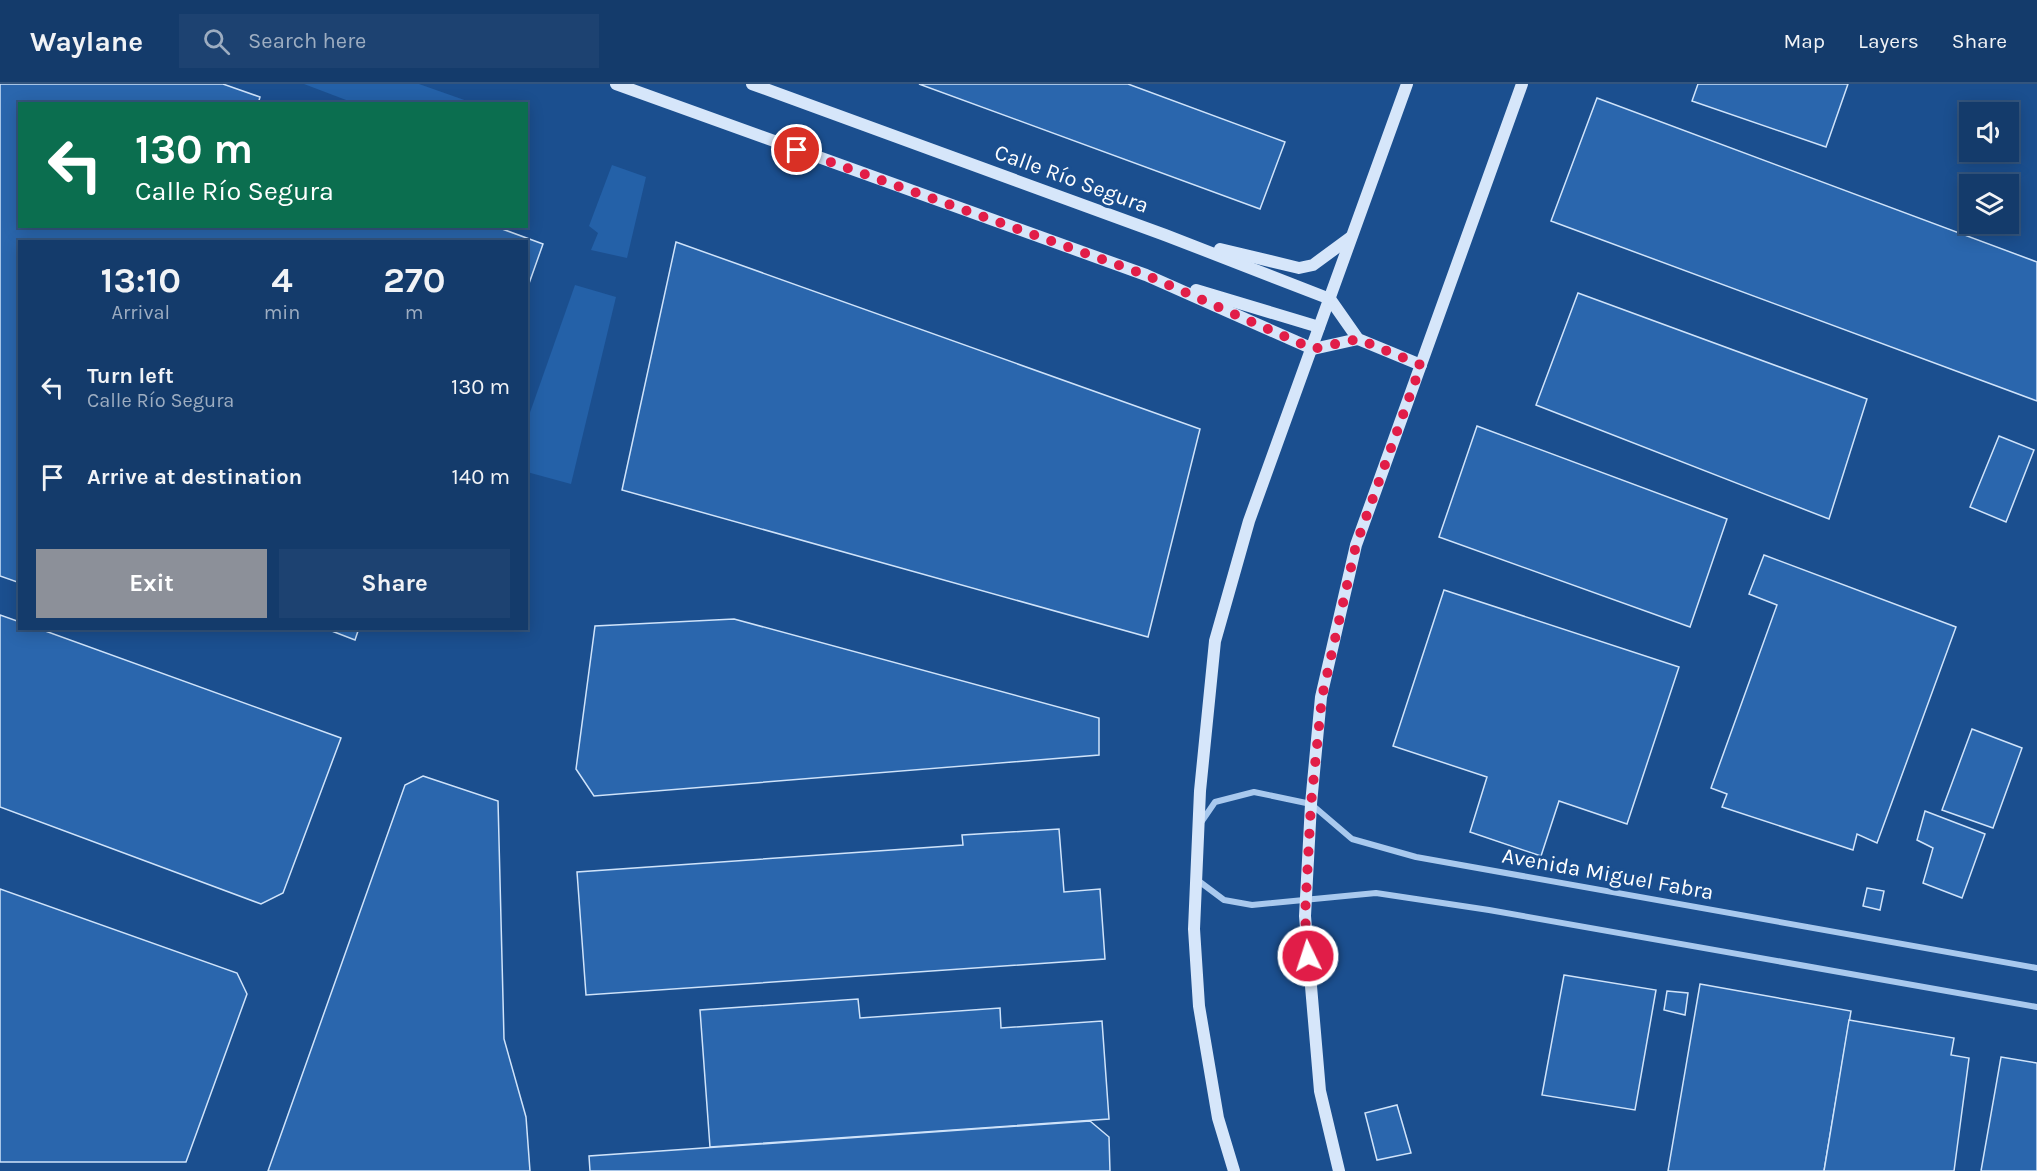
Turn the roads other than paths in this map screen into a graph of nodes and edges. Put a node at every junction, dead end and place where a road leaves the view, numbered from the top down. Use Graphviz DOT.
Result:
graph roads {
  1 [pos="752,84"];
  2 [pos="1407,84"];
  3 [pos="1522,84"];
  4 [pos="623,85"];
  5 [pos="1165,235"];
  6 [pos="1351,237"];
  7 [pos="1146,275"];
  8 [pos="1330,299"];
  9 [pos="1319,327"];
  10 [pos="1358,339"];
  11 [pos="1313,349"];
  12 [pos="1421,365"];
  13 [pos="1311,804"];
  14 [pos="1198,825"];
  15 [pos="1196,879"];
  16 [pos="1307,898"];
  17 [pos="2037,968"];
  18 [pos="2037,1007"];
  19 [pos="1234,1171"];
  20 [pos="1339,1171"];
  1 -- 5 [label="main road, Calle Río Segura"];
  2 -- 6 [label="main road"];
  3 -- 12 [label="main road"];
  4 -- 7 [label="main road"];
  5 -- 6 [label="main road"];
  5 -- 8 [label="main road, Calle Río Segura"];
  6 -- 8 [label="main road"];
  7 -- 9 [label="main road"];
  7 -- 11 [label="main road"];
  8 -- 9 [label="main road"];
  8 -- 10 [label="main road"];
  9 -- 11 [label="main road"];
  10 -- 11 [label="main road"];
  10 -- 12 [label="main road"];
  11 -- 14 [label="main road"];
  12 -- 13 [label="main road"];
  13 -- 14 [label="street, Avenida Miguel Fabra"];
  13 -- 16 [label="main road"];
  13 -- 17 [label="street, Avenida Miguel Fabra"];
  14 -- 15 [label="main road"];
  15 -- 16 [label="street"];
  15 -- 19 [label="main road"];
  16 -- 18 [label="street"];
  16 -- 20 [label="main road"];
}
